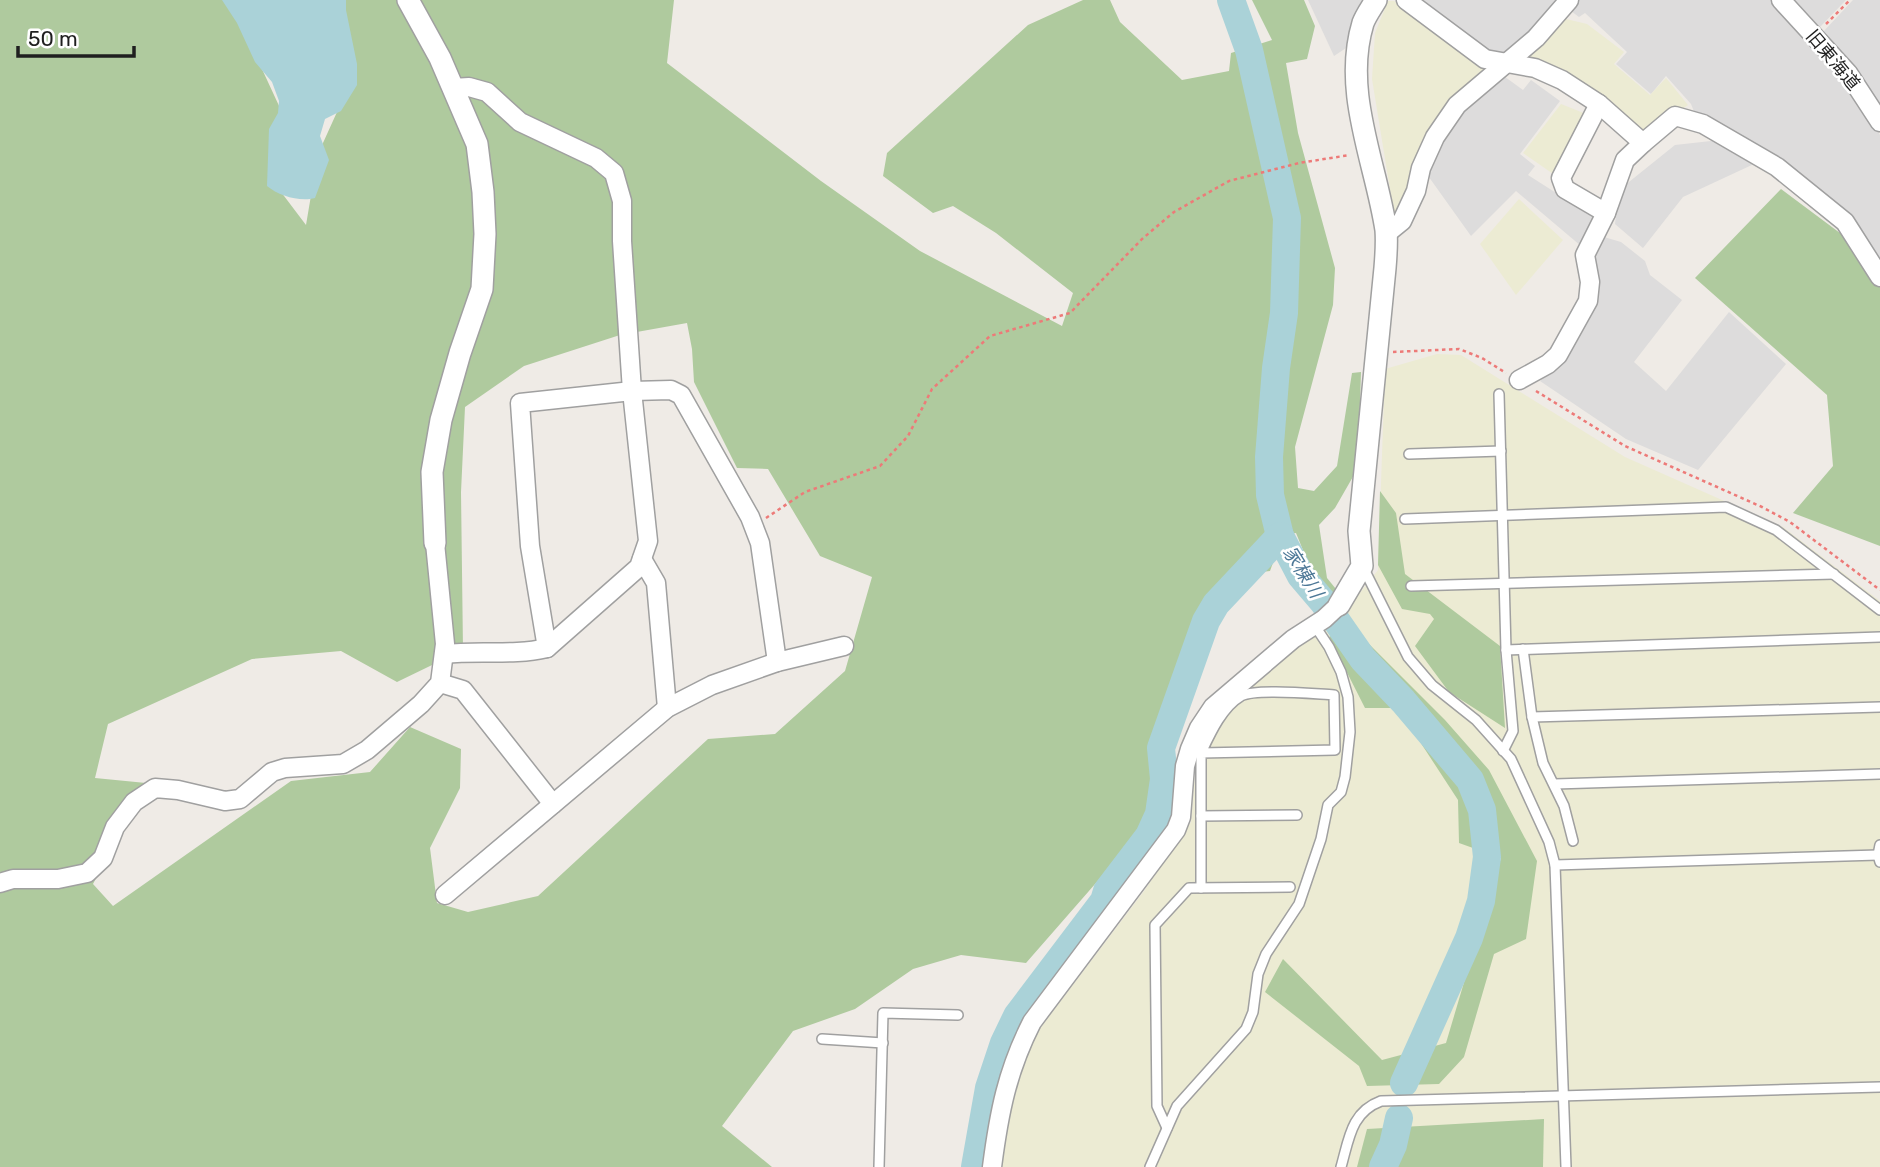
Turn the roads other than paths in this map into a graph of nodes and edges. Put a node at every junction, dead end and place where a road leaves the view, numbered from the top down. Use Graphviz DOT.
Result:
graph roads {
  1 [pos="408,0"];
  2 [pos="1377,0"];
  3 [pos="1406,0"];
  4 [pos="1569,0"];
  5 [pos="1781,0"];
  6 [pos="1504,64"];
  7 [pos="453,88"];
  8 [pos="1599,104"];
  9 [pos="1880,122"];
  10 [pos="1643,143"];
  11 [pos="1606,214"];
  12 [pos="1386,234"];
  13 [pos="1880,277"];
  14 [pos="1519,380"];
  15 [pos="632,391"];
  16 [pos="1499,394"];
  17 [pos="1501,451"];
  18 [pos="1409,454"];
  19 [pos="1503,516"];
  20 [pos="1405,519"];
  21 [pos="435,543"];
  22 [pos="642,559"];
  23 [pos="1362,566"];
  24 [pos="1834,574"];
  25 [pos="1504,584"];
  26 [pos="1411,586"];
  27 [pos="1880,610"];
  28 [pos="1326,617"];
  29 [pos="1880,637"];
  30 [pos="844,646"];
  31 [pos="547,648"];
  32 [pos="1523,649"];
  33 [pos="1506,650"];
  34 [pos="445,654"];
  35 [pos="777,662"];
  36 [pos="440,683"];
  37 [pos="1880,707"];
  38 [pos="667,708"];
  39 [pos="1532,717"];
  40 [pos="1503,751"];
  41 [pos="1201,753"];
  42 [pos="1880,774"];
  43 [pos="1555,784"];
  44 [pos="553,804"];
  45 [pos="1297,815"];
  46 [pos="1201,816"];
  47 [pos="1573,841"];
  48 [pos="1879,854"];
  49 [pos="1555,865"];
  50 [pos="0,883"];
  51 [pos="1290,887"];
  52 [pos="1202,888"];
  53 [pos="445,895"];
  54 [pos="958,1015"];
  55 [pos="822,1038"];
  56 [pos="883,1043"];
  57 [pos="1880,1087"];
  58 [pos="1564,1097"];
  59 [pos="1167,1128"];
  60 [pos="879,1167"];
  61 [pos="992,1167"];
  62 [pos="1150,1167"];
  63 [pos="1341,1167"];
  64 [pos="1566,1167"];
  1 -- 7 [label="street"];
  2 -- 12 [label="street"];
  3 -- 6 [label="street"];
  4 -- 6 [label="street"];
  5 -- 9 [label="street, 旧東海道"];
  6 -- 8 [label="street"];
  6 -- 12 [label="street"];
  7 -- 15 [label="street"];
  7 -- 21 [label="street"];
  8 -- 10 [label="street"];
  8 -- 11 [label="street"];
  10 -- 11 [label="street"];
  10 -- 13 [label="street"];
  11 -- 14 [label="street"];
  12 -- 23 [label="street"];
  15 -- 22 [label="street"];
  15 -- 31 [label="street"];
  15 -- 35 [label="street"];
  16 -- 17 [label="lane"];
  17 -- 18 [label="lane"];
  17 -- 19 [label="lane"];
  19 -- 20 [label="lane"];
  19 -- 24 [label="lane"];
  19 -- 25 [label="lane"];
  21 -- 34 [label="street"];
  22 -- 31 [label="street"];
  22 -- 38 [label="street"];
  23 -- 28 [label="street"];
  23 -- 40 [label="lane"];
  24 -- 25 [label="lane"];
  24 -- 27 [label="lane"];
  25 -- 26 [label="lane"];
  25 -- 33 [label="lane"];
  28 -- 59 [label="lane"];
  28 -- 61 [label="street"];
  29 -- 32 [label="lane"];
  30 -- 35 [label="street"];
  31 -- 34 [label="street"];
  32 -- 33 [label="lane"];
  32 -- 39 [label="lane"];
  33 -- 40 [label="lane"];
  34 -- 36 [label="street"];
  35 -- 38 [label="street"];
  36 -- 44 [label="street"];
  36 -- 50 [label="street"];
  37 -- 39 [label="lane"];
  38 -- 44 [label="street"];
  39 -- 43 [label="lane"];
  40 -- 49 [label="lane"];
  41 -- 41 [label="lane"];
  41 -- 46 [label="lane"];
  42 -- 43 [label="lane"];
  43 -- 47 [label="lane"];
  44 -- 53 [label="street"];
  45 -- 46 [label="lane"];
  46 -- 52 [label="lane"];
  48 -- 49 [label="lane"];
  49 -- 58 [label="lane"];
  51 -- 52 [label="lane"];
  52 -- 59 [label="lane"];
  54 -- 56 [label="lane"];
  55 -- 56 [label="lane"];
  56 -- 60 [label="lane"];
  57 -- 58 [label="lane"];
  58 -- 63 [label="lane"];
  58 -- 64 [label="lane"];
  59 -- 62 [label="lane"];
}
